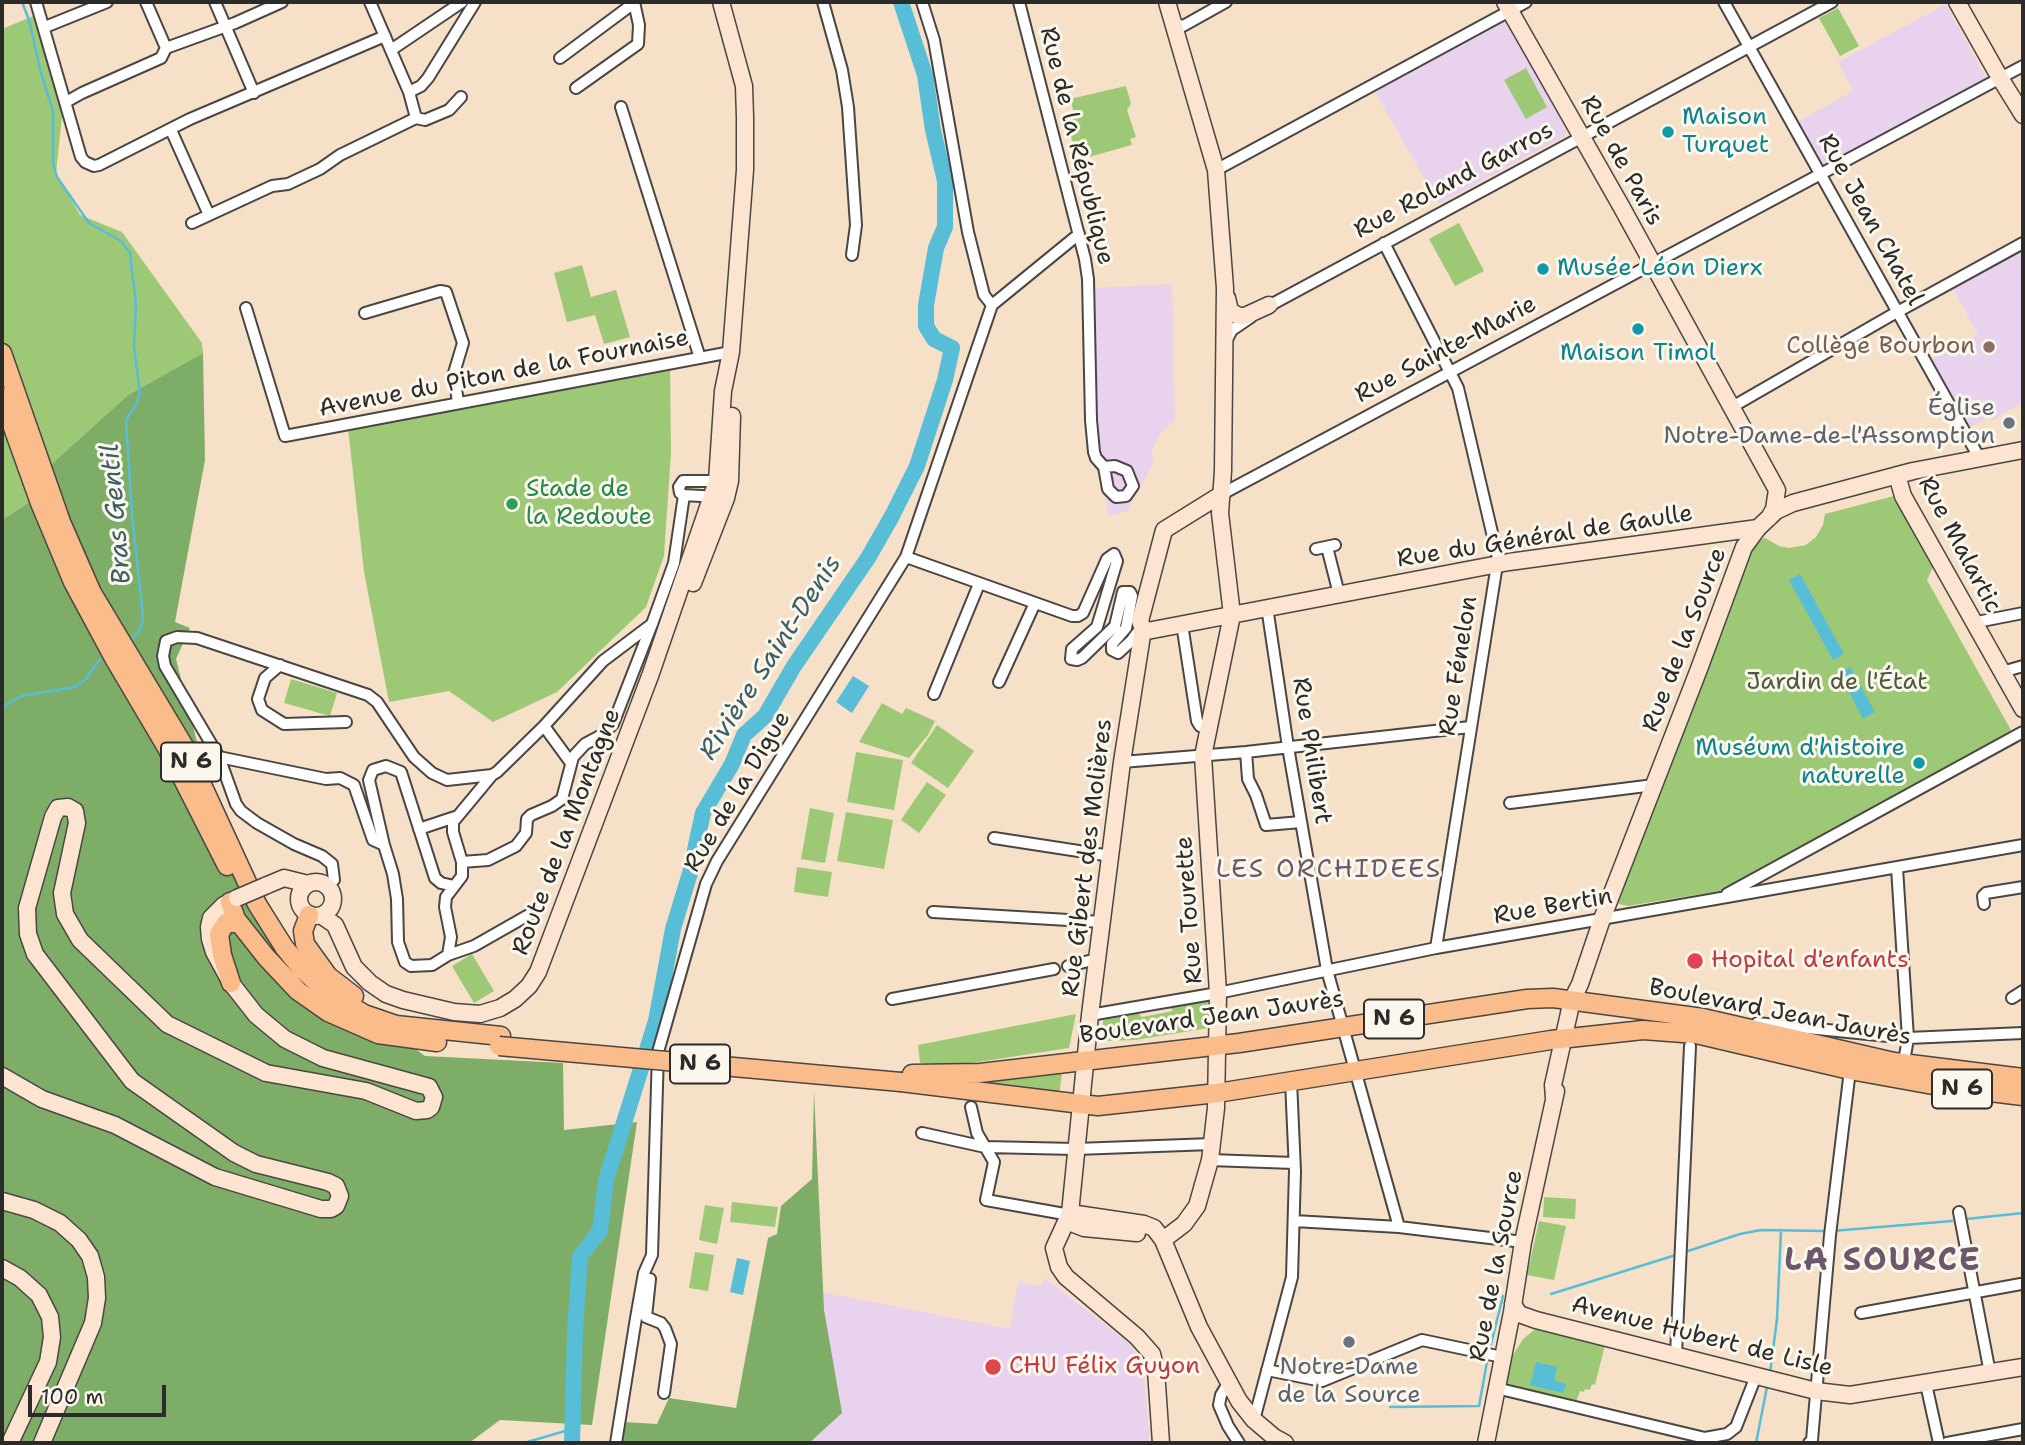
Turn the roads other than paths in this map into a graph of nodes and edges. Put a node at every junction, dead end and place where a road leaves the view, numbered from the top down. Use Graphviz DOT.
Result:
graph roads {
  1 [pos="36,2"];
  2 [pos="107,2"];
  3 [pos="146,2"];
  4 [pos="215,2"];
  5 [pos="282,2"];
  6 [pos="370,2"];
  7 [pos="462,2"];
  8 [pos="475,2"];
  9 [pos="722,2"];
  10 [pos="823,2"];
  11 [pos="922,2"];
  12 [pos="1018,2"];
  13 [pos="1167,2"];
  14 [pos="1226,2"];
  15 [pos="1526,2"];
  16 [pos="1724,2"];
  17 [pos="1832,2"];
  18 [pos="1957,2"];
  19 [pos="634,3"];
  20 [pos="1507,6"];
  21 [pos="446,12"];
  22 [pos="461,23"];
  23 [pos="1174,24"];
  24 [pos="225,26"];
  25 [pos="45,27"];
  26 [pos="384,36"];
  27 [pos="1748,47"];
  28 [pos="166,48"];
  29 [pos="391,50"];
  30 [pos="560,58"];
  31 [pos="2023,66"];
  32 [pos="2000,78"];
  33 [pos="576,88"];
  34 [pos="408,92"];
  35 [pos="254,93"];
  36 [pos="461,97"];
  37 [pos="66,102"];
  38 [pos="621,107"];
  39 [pos="2023,115"];
  40 [pos="416,118"];
  41 [pos="171,130"];
  42 [pos="1581,136"];
  43 [pos="1216,170"];
  44 [pos="1821,174"];
  45 [pos="209,215"];
  46 [pos="192,223"];
  47 [pos="1079,234"];
  48 [pos="1384,243"];
  49 [pos="2023,243"];
  50 [pos="852,255"];
  51 [pos="1653,265"];
  52 [pos="1224,288"];
  53 [pos="992,305"];
  54 [pos="1269,305"];
  55 [pos="246,308"];
  56 [pos="1898,312"];
  57 [pos="365,313"];
  58 [pos="2,354"];
  59 [pos="1222,354"];
  60 [pos="730,357"];
  61 [pos="700,358"];
  62 [pos="1450,372"];
  63 [pos="2,397"];
  64 [pos="458,404"];
  65 [pos="1732,407"];
  66 [pos="2023,450"];
  67 [pos="1982,458"];
  68 [pos="1104,467"];
  69 [pos="1897,475"];
  70 [pos="721,489"];
  71 [pos="1777,490"];
  72 [pos="684,495"];
  73 [pos="1808,498"];
  74 [pos="1218,502"];
  75 [pos="1763,523"];
  76 [pos="1326,547"];
  77 [pos="906,557"];
  78 [pos="1497,564"];
  79 [pos="979,584"];
  80 [pos="1339,594"];
  81 [pos="1035,603"];
  82 [pos="1267,607"];
  83 [pos="2023,613"];
  84 [pos="1232,615"];
  85 [pos="652,624"];
  86 [pos="1182,624"];
  87 [pos="1975,624"];
  88 [pos="1142,632"];
  89 [pos="255,658"];
  90 [pos="280,665"];
  91 [pos="2023,666"];
  92 [pos="2003,672"];
  93 [pos="265,678"];
  94 [pos="999,682"];
  95 [pos="934,694"];
  96 [pos="2023,709"];
  97 [pos="346,722"];
  98 [pos="544,726"];
  99 [pos="1470,727"];
  100 [pos="1209,728"];
  101 [pos="2023,732"];
  102 [pos="1288,747"];
  103 [pos="1246,752"];
  104 [pos="1203,756"];
  105 [pos="219,757"];
  106 [pos="1122,762"];
  107 [pos="571,763"];
  108 [pos="492,775"];
  109 [pos="1654,785"];
  110 [pos="1510,803"];
  111 [pos="455,817"];
  112 [pos="1301,822"];
  113 [pos="419,829"];
  114 [pos="994,838"];
  115 [pos="384,845"];
  116 [pos="2023,845"];
  117 [pos="1111,856"];
  118 [pos="462,862"];
  119 [pos="1896,868"];
  120 [pos="334,880"];
  121 [pos="309,884"];
  122 [pos="267,885"];
  123 [pos="454,886"];
  124 [pos="2023,887"];
  125 [pos="1719,899"];
  126 [pos="233,900"];
  127 [pos="299,900"];
  128 [pos="1983,904"];
  129 [pos="321,912"];
  130 [pos="933,912"];
  131 [pos="532,913"];
  132 [pos="1602,919"];
  133 [pos="1102,922"];
  134 [pos="239,923"];
  135 [pos="1436,948"];
  136 [pos="448,954"];
  137 [pos="1097,959"];
  138 [pos="1068,966"];
  139 [pos="1054,969"];
  140 [pos="1327,970"];
  141 [pos="231,983"];
  142 [pos="2023,991"];
  143 [pos="1218,993"];
  144 [pos="1578,995"];
  145 [pos="2012,998"];
  146 [pos="892,999"];
  147 [pos="1090,1015"];
  148 [pos="1703,1018"];
  149 [pos="1343,1026"];
  150 [pos="2023,1033"];
  151 [pos="1568,1038"];
  152 [pos="1908,1038"];
  153 [pos="500,1041"];
  154 [pos="1217,1045"];
  155 [pos="1690,1046"];
  156 [pos="1087,1059"];
  157 [pos="1355,1070"];
  158 [pos="1850,1070"];
  159 [pos="1903,1071"];
  160 [pos="2,1076"];
  161 [pos="902,1078"];
  162 [pos="2023,1078"];
  163 [pos="1291,1081"];
  164 [pos="1217,1093"];
  165 [pos="2023,1096"];
  166 [pos="1082,1105"];
  167 [pos="971,1107"];
  168 [pos="922,1133"];
  169 [pos="985,1147"];
  170 [pos="1076,1149"];
  171 [pos="1211,1152"];
  172 [pos="1294,1163"];
  173 [pos="2,1201"];
  174 [pos="1959,1212"];
  175 [pos="1070,1215"];
  176 [pos="1294,1221"];
  177 [pos="1399,1227"];
  178 [pos="1084,1228"];
  179 [pos="1163,1240"];
  180 [pos="1522,1242"];
  181 [pos="1054,1253"];
  182 [pos="651,1262"];
  183 [pos="2,1268"];
  184 [pos="2021,1284"];
  185 [pos="1975,1293"];
  186 [pos="1513,1304"];
  187 [pos="1861,1313"];
  188 [pos="1536,1320"];
  189 [pos="1514,1323"];
  190 [pos="1676,1354"];
  191 [pos="1502,1357"];
  192 [pos="2023,1367"];
  193 [pos="1267,1370"];
  194 [pos="1990,1373"];
  195 [pos="1756,1376"];
  196 [pos="1229,1382"];
  197 [pos="1926,1384"];
  198 [pos="1496,1388"];
  199 [pos="1816,1391"];
  200 [pos="664,1393"];
  201 [pos="1254,1420"];
  202 [pos="2023,1430"];
  203 [pos="10,1443"];
  204 [pos="41,1443"];
  205 [pos="617,1443"];
  206 [pos="1161,1443"];
  207 [pos="1239,1443"];
  208 [pos="1285,1443"];
  209 [pos="1486,1443"];
  210 [pos="1809,1443"];
  211 [pos="1939,1443"];
  212 [pos="1947,1443"];
  1 -- 25 [label="street"];
  2 -- 25 [label="street"];
  3 -- 28 [label="street"];
  4 -- 24 [label="street"];
  5 -- 24 [label="street"];
  6 -- 26 [label="street"];
  7 -- 21 [label="street"];
  8 -- 22 [label="street"];
  9 -- 60 [label="main road, Route de la Montagne"];
  10 -- 50 [label="street"];
  11 -- 53 [label="street"];
  12 -- 47 [label="street, Rue de la République"];
  13 -- 23 [label="main road, Rue Tourette"];
  14 -- 23 [label="street"];
  15 -- 20 [label="street"];
  16 -- 27 [label="street, Rue Jean Chatel"];
  17 -- 27 [label="street, Rue Roland Garros"];
  18 -- 32 [label="main road"];
  19 -- 30 [label="street"];
  19 -- 33 [label="street"];
  20 -- 42 [label="main road, Rue de Paris"];
  20 -- 43 [label="street"];
  21 -- 22 [label="street"];
  21 -- 29 [label="street"];
  22 -- 34 [label="street"];
  23 -- 43 [label="main road, Rue Tourette"];
  24 -- 28 [label="street"];
  24 -- 35 [label="street"];
  25 -- 37 [label="street"];
  26 -- 29 [label="street"];
  26 -- 35 [label="street"];
  27 -- 42 [label="street, Rue Roland Garros"];
  27 -- 44 [label="street, Rue Jean Chatel"];
  28 -- 37 [label="street"];
  29 -- 34 [label="street"];
  31 -- 32 [label="street, Rue Sainte-Marie"];
  32 -- 39 [label="main road"];
  32 -- 44 [label="street, Rue Sainte-Marie"];
  34 -- 40 [label="street"];
  35 -- 41 [label="street"];
  36 -- 40 [label="street"];
  37 -- 41 [label="street"];
  38 -- 61 [label="street"];
  40 -- 45 [label="street"];
  41 -- 45 [label="street"];
  42 -- 48 [label="street, Rue Roland Garros"];
  42 -- 51 [label="main road, Rue de Paris"];
  43 -- 52 [label="main road, Rue Tourette"];
  44 -- 51 [label="street, Rue Sainte-Marie"];
  44 -- 56 [label="street, Rue Jean Chatel"];
  45 -- 46 [label="street"];
  47 -- 53 [label="street"];
  47 -- 68 [label="street, Rue de la République"];
  48 -- 54 [label="street, Rue Roland Garros"];
  48 -- 62 [label="street, Rue Fénelon"];
  49 -- 56 [label="street"];
  51 -- 62 [label="street, Rue Sainte-Marie"];
  51 -- 65 [label="main road, Rue de Paris"];
  52 -- 54 [label="main road"];
  52 -- 59 [label="main road, Rue Tourette"];
  53 -- 77 [label="street, Rue de la Digue"];
  54 -- 59 [label="street, Rue Roland Garros"];
  55 -- 64 [label="street, Avenue du Piton de la Fournaise"];
  56 -- 65 [label="street"];
  56 -- 67 [label="street, Rue Jean Chatel"];
  57 -- 64 [label="street"];
  58 -- 153 [label="main road, N 6"];
  59 -- 74 [label="main road, Rue Tourette"];
  60 -- 61 [label="street, Avenue du Piton de la Fournaise"];
  60 -- 70 [label="main road, Route de la Montagne"];
  61 -- 64 [label="street, Avenue du Piton de la Fournaise"];
  62 -- 74 [label="street, Rue Sainte-Marie"];
  62 -- 78 [label="street, Rue Fénelon"];
  63 -- 153 [label="main road, N 6"];
  65 -- 71 [label="main road, Rue de Paris"];
  66 -- 67 [label="main road, Rue du Général de Gaulle"];
  67 -- 69 [label="main road, Rue du Général de Gaulle"];
  69 -- 73 [label="main road, Rue du Général de Gaulle"];
  69 -- 87 [label="main road, Rue Malartic"];
  70 -- 72 [label="street"];
  70 -- 72 [label="street"];
  70 -- 129 [label="main road, Route de la Montagne"];
  71 -- 73 [label="main road"];
  71 -- 75 [label="main road"];
  72 -- 85 [label="street"];
  73 -- 75 [label="main road, Rue du Général de Gaulle"];
  74 -- 84 [label="main road, Rue Tourette"];
  74 -- 88 [label="main road, Rue Gibert des Molières"];
  75 -- 78 [label="main road, Rue du Général de Gaulle"];
  75 -- 109 [label="main road, Rue de la Source"];
  76 -- 80 [label="street"];
  77 -- 79 [label="street"];
  77 -- 182 [label="street, Rue de la Digue"];
  78 -- 80 [label="main road, Rue du Général de Gaulle"];
  78 -- 99 [label="street, Rue Fénelon"];
  79 -- 81 [label="street"];
  79 -- 95 [label="street"];
  80 -- 82 [label="main road, Rue du Général de Gaulle"];
  81 -- 88 [label="street"];
  81 -- 94 [label="street"];
  82 -- 84 [label="main road, Rue du Général de Gaulle"];
  82 -- 102 [label="street, Rue Philibert"];
  83 -- 87 [label="street"];
  84 -- 86 [label="main road, Rue du Général de Gaulle"];
  84 -- 100 [label="main road, Rue Tourette"];
  85 -- 98 [label="street"];
  85 -- 107 [label="street"];
  86 -- 88 [label="main road, Rue du Général de Gaulle"];
  86 -- 100 [label="street"];
  87 -- 92 [label="main road, Rue Malartic"];
  88 -- 106 [label="main road, Rue Gibert des Molières"];
  89 -- 90 [label="street"];
  89 -- 93 [label="street"];
  89 -- 105 [label="street"];
  90 -- 93 [label="street"];
  90 -- 108 [label="street"];
  91 -- 92 [label="street"];
  92 -- 96 [label="main road, Rue Malartic"];
  93 -- 97 [label="street"];
  98 -- 107 [label="street"];
  98 -- 108 [label="street"];
  99 -- 102 [label="street"];
  99 -- 135 [label="street, Rue Fénelon"];
  100 -- 104 [label="main road, Rue Tourette"];
  101 -- 125 [label="street"];
  102 -- 103 [label="street"];
  102 -- 112 [label="street, Rue Philibert"];
  103 -- 104 [label="street"];
  103 -- 112 [label="street"];
  104 -- 106 [label="street"];
  104 -- 143 [label="main road, Rue Tourette"];
  105 -- 115 [label="street"];
  105 -- 120 [label="street"];
  106 -- 117 [label="main road, Rue Gibert des Molières"];
  107 -- 118 [label="street"];
  108 -- 111 [label="street"];
  109 -- 110 [label="street"];
  109 -- 132 [label="main road, Rue de la Source"];
  111 -- 113 [label="street"];
  111 -- 118 [label="street"];
  112 -- 140 [label="street, Rue Philibert"];
  113 -- 115 [label="street"];
  113 -- 123 [label="street"];
  114 -- 117 [label="street"];
  115 -- 136 [label="street"];
  116 -- 119 [label="street, Rue Bertin"];
  117 -- 133 [label="main road, Rue Gibert des Molières"];
  118 -- 123 [label="street"];
  119 -- 125 [label="street, Rue Bertin"];
  119 -- 152 [label="street"];
  121 -- 122 [label="main road"];
  121 -- 127 [label="main road"];
  121 -- 129 [label="main road"];
  122 -- 126 [label="main road, bridge"];
  122 -- 127 [label="main road"];
  123 -- 136 [label="street"];
  124 -- 128 [label="street"];
  125 -- 132 [label="street, Rue Bertin"];
  126 -- 134 [label="main road"];
  126 -- 141 [label="main road"];
  127 -- 129 [label="main road"];
  129 -- 153 [label="main road"];
  130 -- 133 [label="street"];
  131 -- 136 [label="street"];
  132 -- 135 [label="street, Rue Bertin"];
  132 -- 144 [label="main road, Rue de la Source"];
  133 -- 137 [label="main road, Rue Gibert des Molières"];
  134 -- 141 [label="main road"];
  134 -- 153 [label="main road"];
  135 -- 140 [label="street, Rue Bertin"];
  137 -- 138 [label="street"];
  137 -- 147 [label="main road, Rue Gibert des Molières"];
  139 -- 146 [label="street"];
  140 -- 143 [label="street, Rue Bertin"];
  140 -- 149 [label="street, Rue Philibert"];
  141 -- 160 [label="main road"];
  142 -- 145 [label="street"];
  143 -- 147 [label="street, Rue Bertin"];
  143 -- 154 [label="main road, Rue Tourette"];
  144 -- 148 [label="main road, Boulevard Jean Jaurès / N 6"];
  144 -- 149 [label="main road, Boulevard Jean Jaurès / N 6"];
  144 -- 151 [label="main road, Rue de la Source"];
  147 -- 156 [label="main road, Rue Gibert des Molières"];
  148 -- 152 [label="street"];
  148 -- 159 [label="main road, Boulevard Jean Jaurès / N 6"];
  149 -- 154 [label="main road, Boulevard Jean Jaurès / N 6"];
  149 -- 157 [label="street, Rue Philibert"];
  150 -- 152 [label="street"];
  151 -- 157 [label="main road, Boulevard Jean Jaurès / N 6"];
  151 -- 158 [label="main road, Boulevard Jean Jaurès / N 6"];
  151 -- 180 [label="main road, Rue de la Source"];
  152 -- 159 [label="street"];
  153 -- 161 [label="main road, N 6"];
  154 -- 156 [label="main road, Boulevard Jean Jaurès / N 6"];
  154 -- 164 [label="main road, Rue Tourette"];
  155 -- 190 [label="street"];
  156 -- 161 [label="main road, Boulevard Jean Jaurès / N 6"];
  156 -- 166 [label="main road, Rue Gibert des Molières"];
  157 -- 163 [label="main road, Boulevard Jean Jaurès / N 6"];
  157 -- 177 [label="street, Rue Philibert"];
  158 -- 159 [label="main road, Boulevard Jean Jaurès / N 6"];
  158 -- 199 [label="street"];
  159 -- 162 [label="main road, Boulevard Jean Jaurès / N 6"];
  159 -- 165 [label="main road, Boulevard Jean Jaurès / N 6"];
  161 -- 166 [label="main road, Boulevard Jean Jaurès / N 6"];
  163 -- 164 [label="main road, Boulevard Jean Jaurès / N 6"];
  163 -- 172 [label="street"];
  164 -- 166 [label="main road, Boulevard Jean Jaurès / N 6"];
  164 -- 171 [label="main road, Rue Tourette"];
  166 -- 170 [label="main road, Rue Gibert des Molières"];
  167 -- 169 [label="street"];
  168 -- 169 [label="street"];
  169 -- 170 [label="street"];
  169 -- 175 [label="street"];
  170 -- 171 [label="street"];
  170 -- 175 [label="main road, Rue Gibert des Molières"];
  171 -- 172 [label="street"];
  171 -- 179 [label="main road, Rue Tourette"];
  172 -- 176 [label="street"];
  173 -- 204 [label="main road"];
  174 -- 185 [label="street"];
  175 -- 178 [label="main road"];
  175 -- 179 [label="main road"];
  175 -- 181 [label="main road, Rue Gibert des Molières"];
  176 -- 177 [label="street"];
  176 -- 193 [label="street"];
  177 -- 180 [label="street"];
  178 -- 179 [label="main road"];
  178 -- 181 [label="main road"];
  179 -- 196 [label="main road"];
  180 -- 186 [label="main road, Rue de la Source"];
  181 -- 206 [label="main road"];
  182 -- 200 [label="street"];
  182 -- 205 [label="street, Rue de la Digue"];
  183 -- 203 [label="main road"];
  184 -- 185 [label="street"];
  185 -- 187 [label="street"];
  185 -- 194 [label="street"];
  186 -- 188 [label="main road, Avenue Hubert de Lisle"];
  186 -- 189 [label="main road, Rue de la Source"];
  188 -- 189 [label="main road, Avenue Hubert de Lisle"];
  188 -- 190 [label="main road, Avenue Hubert de Lisle"];
  189 -- 191 [label="main road, Rue de la Source"];
  190 -- 195 [label="main road, Avenue Hubert de Lisle"];
  191 -- 193 [label="street"];
  191 -- 198 [label="main road, Rue de la Source"];
  192 -- 194 [label="main road, Avenue Hubert de Lisle"];
  193 -- 201 [label="street"];
  194 -- 197 [label="main road, Avenue Hubert de Lisle"];
  195 -- 198 [label="street"];
  195 -- 199 [label="main road, Avenue Hubert de Lisle"];
  196 -- 201 [label="main road"];
  196 -- 207 [label="street"];
  197 -- 199 [label="main road, Avenue Hubert de Lisle"];
  197 -- 211 [label="street"];
  198 -- 209 [label="main road, Rue de la Source"];
  199 -- 210 [label="street"];
  201 -- 208 [label="main road"];
  202 -- 212 [label="street"];
}
